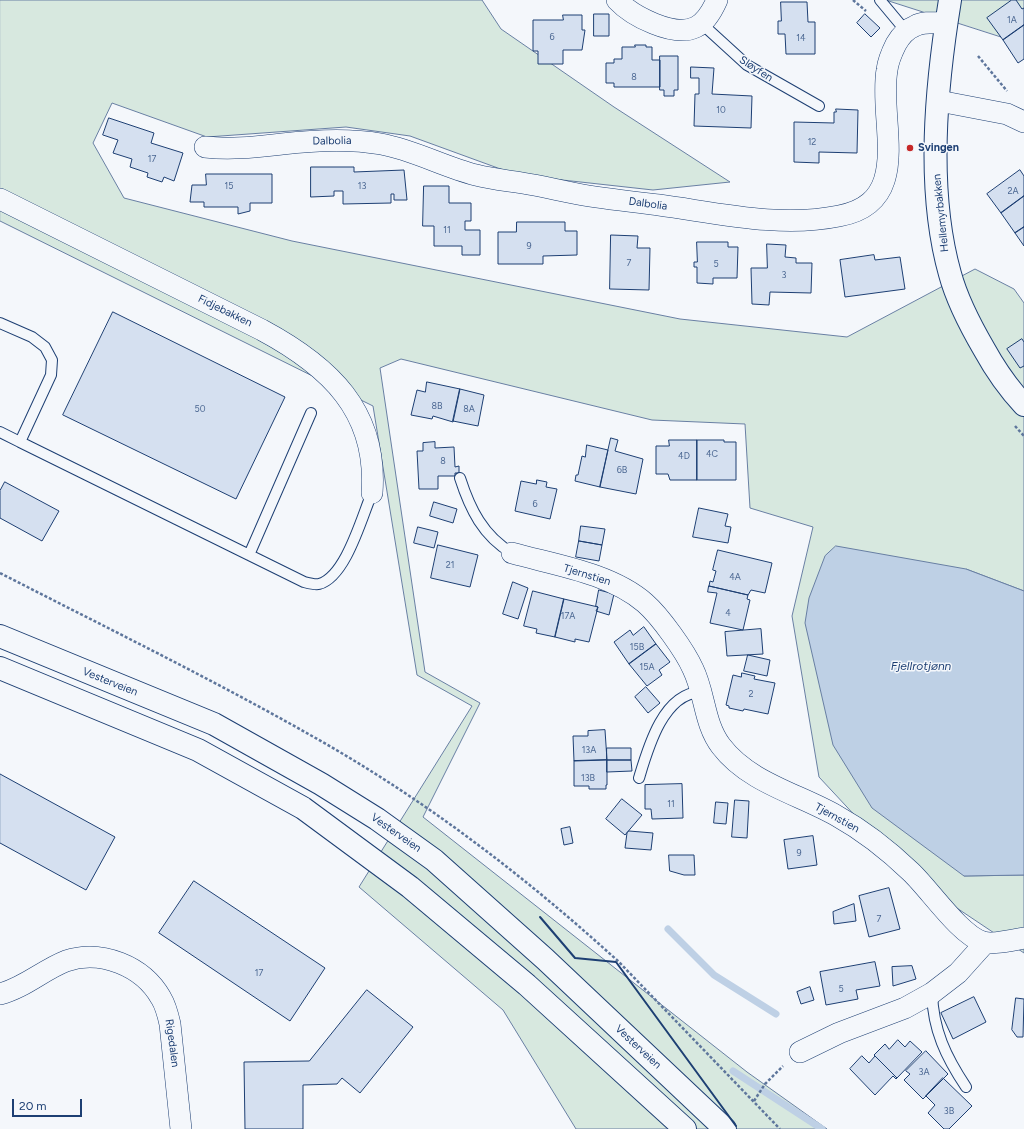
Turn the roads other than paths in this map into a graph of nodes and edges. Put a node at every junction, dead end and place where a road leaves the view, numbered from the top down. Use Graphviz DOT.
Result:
graph roads {
  1 [pos="617,0"];
  2 [pos="718,0"];
  3 [pos="880,0"];
  4 [pos="950,0"];
  5 [pos="946,22"];
  6 [pos="701,23"];
  7 [pos="908,31"];
  8 [pos="938,101"];
  9 [pos="819,106"];
  10 [pos="1018,119"];
  11 [pos="205,147"];
  12 [pos="0,199"];
  13 [pos="0,323"];
  14 [pos="1024,405"];
  15 [pos="311,413"];
  16 [pos="0,432"];
  17 [pos="20,442"];
  18 [pos="460,478"];
  19 [pos="372,492"];
  20 [pos="512,553"];
  21 [pos="249,555"];
  22 [pos="0,636"];
  23 [pos="0,668"];
  24 [pos="700,692"];
  25 [pos="639,778"];
  26 [pos="1024,938"];
  27 [pos="985,943"];
  28 [pos="932,993"];
  29 [pos="0,994"];
  30 [pos="800,1052"];
  31 [pos="966,1087"];
  32 [pos="182,1129"];
  33 [pos="685,1129"];
  34 [pos="725,1129"];
  1 -- 6 [label="street"];
  2 -- 6 [label="street"];
  3 -- 7 [label="lane"];
  4 -- 5 [label="main road, Hellemyrbakken"];
  5 -- 7 [label="street, Dalbolia"];
  5 -- 8 [label="main road, Hellemyrbakken"];
  6 -- 9 [label="lane, Sløyfen"];
  7 -- 11 [label="street, Dalbolia"];
  8 -- 10 [label="street"];
  8 -- 14 [label="main road, Hellemyrbakken"];
  12 -- 19 [label="street, Fidjebakken"];
  13 -- 17 [label="lane"];
  15 -- 21 [label="lane"];
  16 -- 17 [label="lane"];
  17 -- 21 [label="lane"];
  18 -- 20 [label="lane, Tjernstien"];
  19 -- 21 [label="lane"];
  20 -- 24 [label="street, Tjernstien"];
  22 -- 34 [label="main road, Vesterveien"];
  23 -- 33 [label="main road"];
  24 -- 25 [label="lane"];
  24 -- 27 [label="street, Tjernstien"];
  26 -- 27 [label="street"];
  27 -- 28 [label="street"];
  28 -- 30 [label="street"];
  28 -- 31 [label="lane"];
  29 -- 32 [label="street, Rigedalen"];
}
